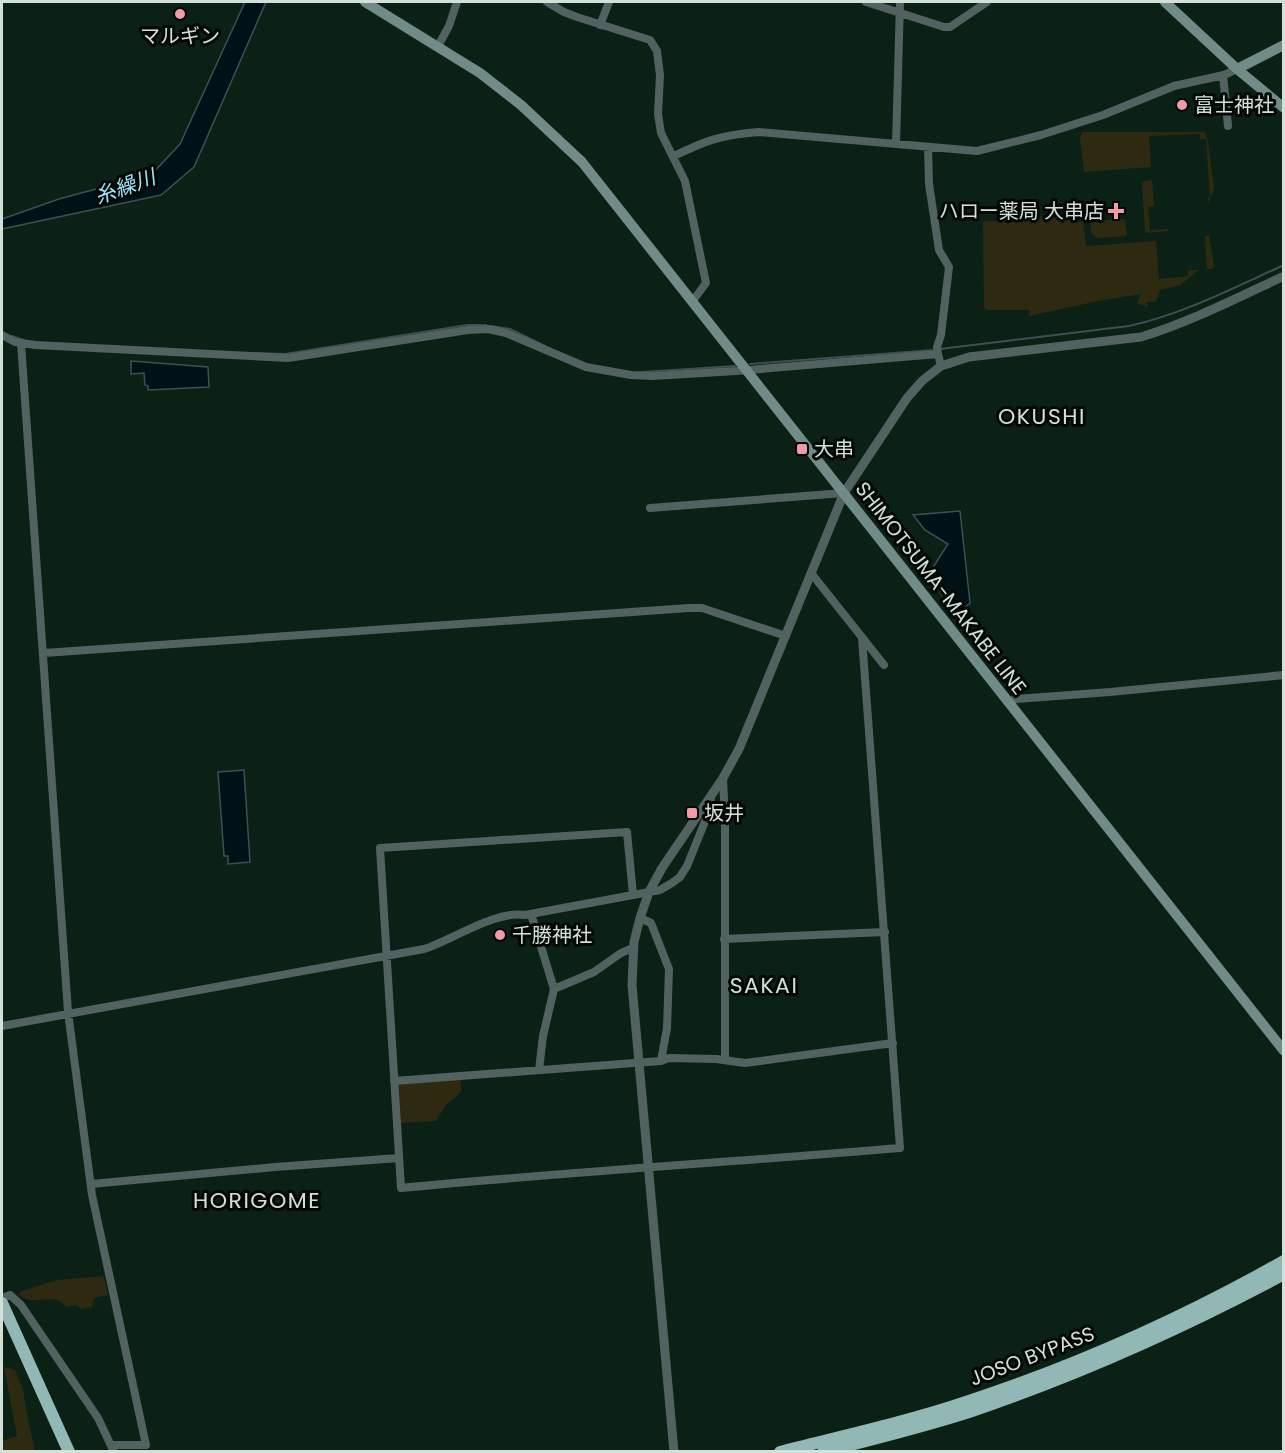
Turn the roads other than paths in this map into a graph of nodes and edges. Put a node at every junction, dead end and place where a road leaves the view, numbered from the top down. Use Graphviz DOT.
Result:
graph roads {
  1 [pos="365,2"];
  2 [pos="457,2"];
  3 [pos="548,2"];
  4 [pos="609,2"];
  5 [pos="866,2"];
  6 [pos="900,2"];
  7 [pos="987,2"];
  8 [pos="1165,2"];
  9 [pos="901,14"];
  10 [pos="600,26"];
  11 [pos="438,46"];
  12 [pos="1283,48"];
  13 [pos="1237,69"];
  14 [pos="1223,75"];
  15 [pos="1284,108"];
  16 [pos="1228,126"];
  17 [pos="896,144"];
  18 [pos="928,147"];
  19 [pos="674,156"];
  20 [pos="1284,276"];
  21 [pos="692,302"];
  22 [pos="2,335"];
  23 [pos="21,343"];
  24 [pos="938,351"];
  25 [pos="941,366"];
  26 [pos="746,370"];
  27 [pos="844,493"];
  28 [pos="650,508"];
  29 [pos="811,573"];
  30 [pos="786,636"];
  31 [pos="862,638"];
  32 [pos="44,653"];
  33 [pos="884,665"];
  34 [pos="1284,675"];
  35 [pos="1008,702"];
  36 [pos="723,778"];
  37 [pos="711,795"];
  38 [pos="649,892"];
  39 [pos="633,895"];
  40 [pos="531,914"];
  41 [pos="640,918"];
  42 [pos="885,932"];
  43 [pos="724,939"];
  44 [pos="633,948"];
  45 [pos="388,955"];
  46 [pos="554,990"];
  47 [pos="68,1013"];
  48 [pos="2,1026"];
  49 [pos="893,1043"];
  50 [pos="1284,1051"];
  51 [pos="725,1059"];
  52 [pos="661,1061"];
  53 [pos="639,1064"];
  54 [pos="539,1070"];
  55 [pos="394,1081"];
  56 [pos="399,1158"];
  57 [pos="648,1169"];
  58 [pos="91,1184"];
  59 [pos="1284,1261"];
  60 [pos="1284,1274"];
  61 [pos="2,1300"];
  62 [pos="113,1448"];
  63 [pos="69,1452"];
  64 [pos="674,1452"];
  65 [pos="780,1452"];
  66 [pos="823,1452"];
  1 -- 11 [label="main road, SHIMOTSUMA-MAKABE LINE"];
  2 -- 11 [label="street"];
  3 -- 10 [label="street"];
  4 -- 10 [label="street"];
  5 -- 9 [label="street"];
  6 -- 9 [label="street"];
  7 -- 9 [label="street"];
  8 -- 13 [label="main road"];
  9 -- 17 [label="street"];
  10 -- 19 [label="street"];
  11 -- 21 [label="main road, SHIMOTSUMA-MAKABE LINE"];
  12 -- 13 [label="main road"];
  13 -- 14 [label="street"];
  13 -- 15 [label="main road"];
  14 -- 16 [label="street"];
  14 -- 18 [label="street"];
  17 -- 18 [label="street"];
  17 -- 19 [label="street"];
  18 -- 24 [label="street"];
  19 -- 21 [label="street"];
  20 -- 25 [label="street"];
  21 -- 26 [label="main road, SHIMOTSUMA-MAKABE LINE"];
  22 -- 23 [label="street"];
  23 -- 26 [label="street"];
  23 -- 32 [label="street"];
  24 -- 25 [label="street"];
  24 -- 26 [label="street"];
  25 -- 27 [label="street"];
  26 -- 27 [label="main road, SHIMOTSUMA-MAKABE LINE"];
  27 -- 28 [label="street"];
  27 -- 29 [label="street"];
  27 -- 35 [label="main road, SHIMOTSUMA-MAKABE LINE"];
  29 -- 30 [label="street"];
  29 -- 31 [label="street"];
  30 -- 32 [label="street"];
  30 -- 36 [label="street"];
  31 -- 33 [label="street"];
  31 -- 42 [label="street"];
  32 -- 47 [label="street"];
  34 -- 35 [label="street"];
  35 -- 50 [label="main road, SHIMOTSUMA-MAKABE LINE"];
  36 -- 37 [label="street"];
  36 -- 43 [label="street"];
  37 -- 38 [label="street"];
  37 -- 38 [label="street"];
  38 -- 39 [label="street"];
  38 -- 41 [label="street"];
  39 -- 40 [label="street"];
  39 -- 45 [label="street"];
  40 -- 45 [label="street"];
  40 -- 46 [label="street"];
  41 -- 44 [label="street"];
  41 -- 52 [label="street"];
  42 -- 43 [label="street"];
  42 -- 49 [label="street"];
  43 -- 51 [label="street"];
  44 -- 46 [label="street"];
  44 -- 53 [label="street"];
  45 -- 47 [label="street"];
  45 -- 55 [label="street"];
  46 -- 54 [label="street"];
  47 -- 48 [label="street"];
  47 -- 58 [label="street"];
  49 -- 51 [label="street"];
  49 -- 57 [label="street"];
  51 -- 52 [label="street"];
  52 -- 53 [label="street"];
  53 -- 54 [label="street"];
  53 -- 57 [label="street"];
  54 -- 55 [label="street"];
  55 -- 56 [label="street"];
  56 -- 57 [label="street"];
  56 -- 58 [label="street"];
  57 -- 64 [label="street"];
  58 -- 62 [label="street"];
  59 -- 65 [label="highway, JOSO BYPASS"];
  60 -- 66 [label="highway, JOSO BYPASS"];
  61 -- 62 [label="street"];
  61 -- 63 [label="highway"];
}
